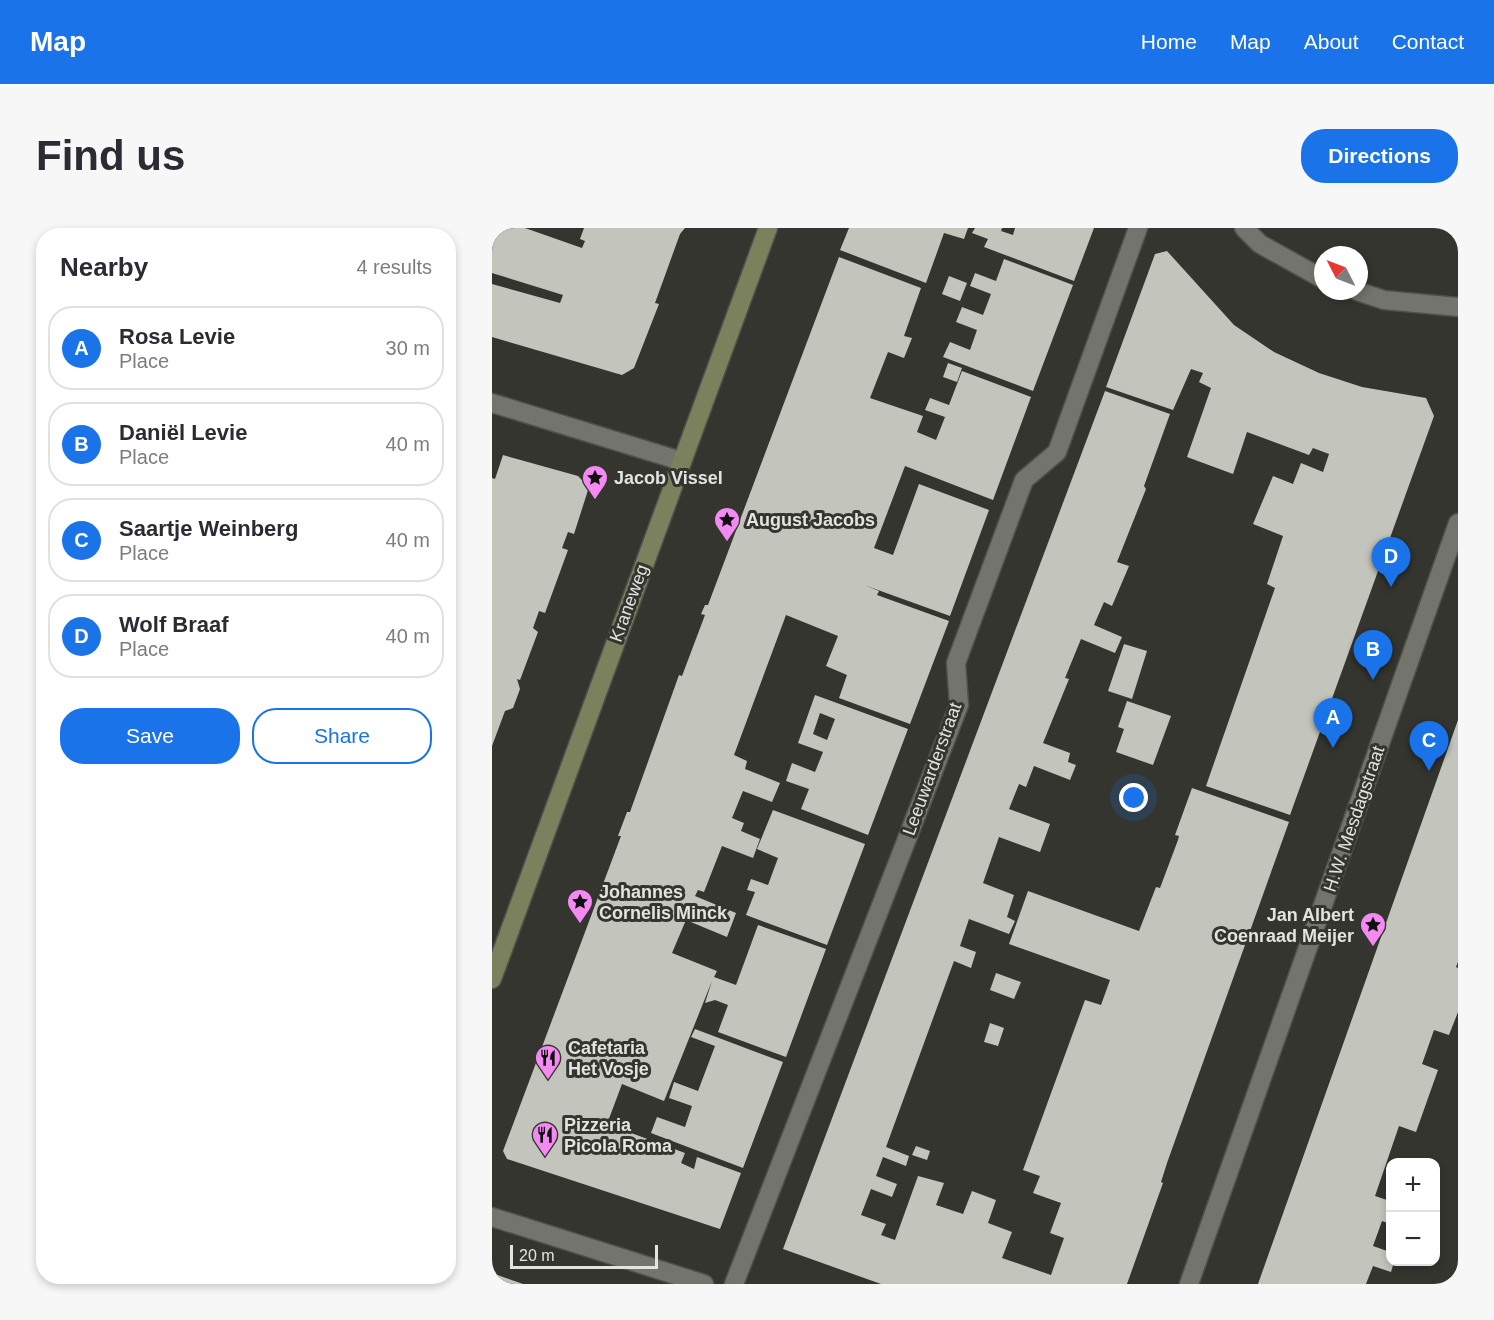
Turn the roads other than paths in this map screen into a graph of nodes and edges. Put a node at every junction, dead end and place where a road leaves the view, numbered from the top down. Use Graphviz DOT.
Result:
graph roads {
  1 [pos="768,228"];
  2 [pos="1138,228"];
  3 [pos="1244,228"];
  4 [pos="1314,274"];
  5 [pos="1368,295"];
  6 [pos="1458,307"];
  7 [pos="492,403"];
  8 [pos="681,461"];
  9 [pos="1458,523"];
  10 [pos="492,980"];
  11 [pos="492,1217"];
  12 [pos="704,1284"];
  13 [pos="734,1284"];
  14 [pos="1189,1284"];
  1 -- 8 [label="street, Kraneweg"];
  2 -- 13 [label="street, Leeuwarderstraat"];
  3 -- 4 [label="street"];
  5 -- 6 [label="street"];
  7 -- 8 [label="street"];
  8 -- 10 [label="street, Kraneweg"];
  9 -- 14 [label="street, H.W. Mesdagstraat"];
  11 -- 12 [label="street"];
}
